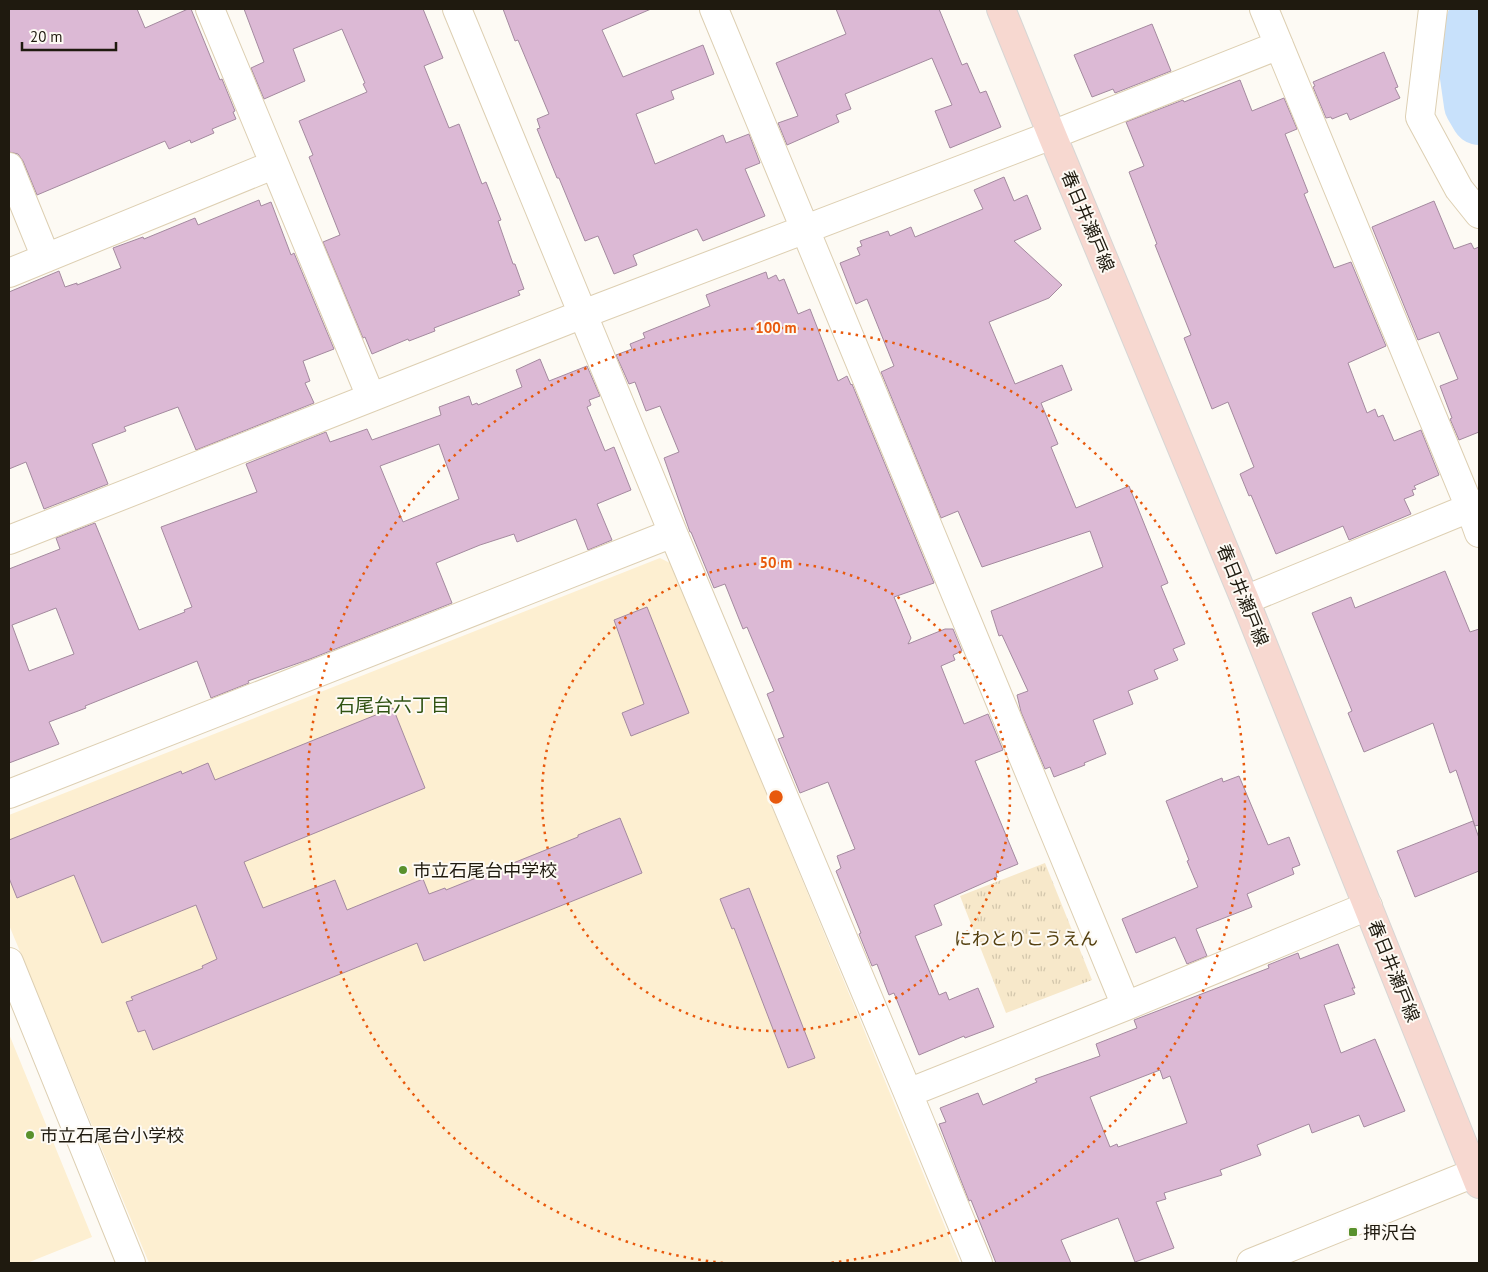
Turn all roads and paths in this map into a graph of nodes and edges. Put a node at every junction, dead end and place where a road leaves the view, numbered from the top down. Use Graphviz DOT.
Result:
graph roads {
  1 [pos="210,9"];
  2 [pos="457,9"];
  3 [pos="714,9"];
  4 [pos="1001,9"];
  5 [pos="1264,9"];
  6 [pos="1433,9"];
  7 [pos="1279,45"];
  8 [pos="1052,135"];
  9 [pos="273,165"];
  10 [pos="9,166"];
  11 [pos="1479,214"];
  12 [pos="805,230"];
  13 [pos="46,258"];
  14 [pos="9,273"];
  15 [pos="583,314"];
  16 [pos="371,397"];
  17 [pos="1476,515"];
  18 [pos="673,533"];
  19 [pos="9,540"];
  20 [pos="1245,600"];
  21 [pos="9,794"];
  22 [pos="1368,906"];
  23 [pos="9,962"];
  24 [pos="1126,1006"];
  25 [pos="908,1093"];
  26 [pos="1478,1176"];
  27 [pos="131,1263"];
  28 [pos="978,1263"];
  29 [pos="1251,1263"];
  1 -- 9 [label="street"];
  2 -- 15 [label="street"];
  3 -- 12 [label="street"];
  4 -- 8 [label="main road, 春日井瀬戸線"];
  5 -- 7 [label="street"];
  6 -- 11 [label="street"];
  7 -- 8 [label="street"];
  7 -- 17 [label="street"];
  8 -- 12 [label="street"];
  8 -- 20 [label="main road, 春日井瀬戸線"];
  9 -- 13 [label="street"];
  9 -- 16 [label="street"];
  10 -- 13 [label="street"];
  12 -- 15 [label="street"];
  12 -- 24 [label="street"];
  13 -- 14 [label="street"];
  15 -- 16 [label="street"];
  15 -- 18 [label="street"];
  16 -- 19 [label="street"];
  17 -- 20 [label="street"];
  18 -- 21 [label="street"];
  18 -- 25 [label="street"];
  20 -- 22 [label="main road, 春日井瀬戸線"];
  22 -- 24 [label="street"];
  22 -- 26 [label="main road, 春日井瀬戸線"];
  23 -- 27 [label="street"];
  24 -- 25 [label="street"];
  25 -- 28 [label="street"];
  26 -- 29 [label="street"];
}
